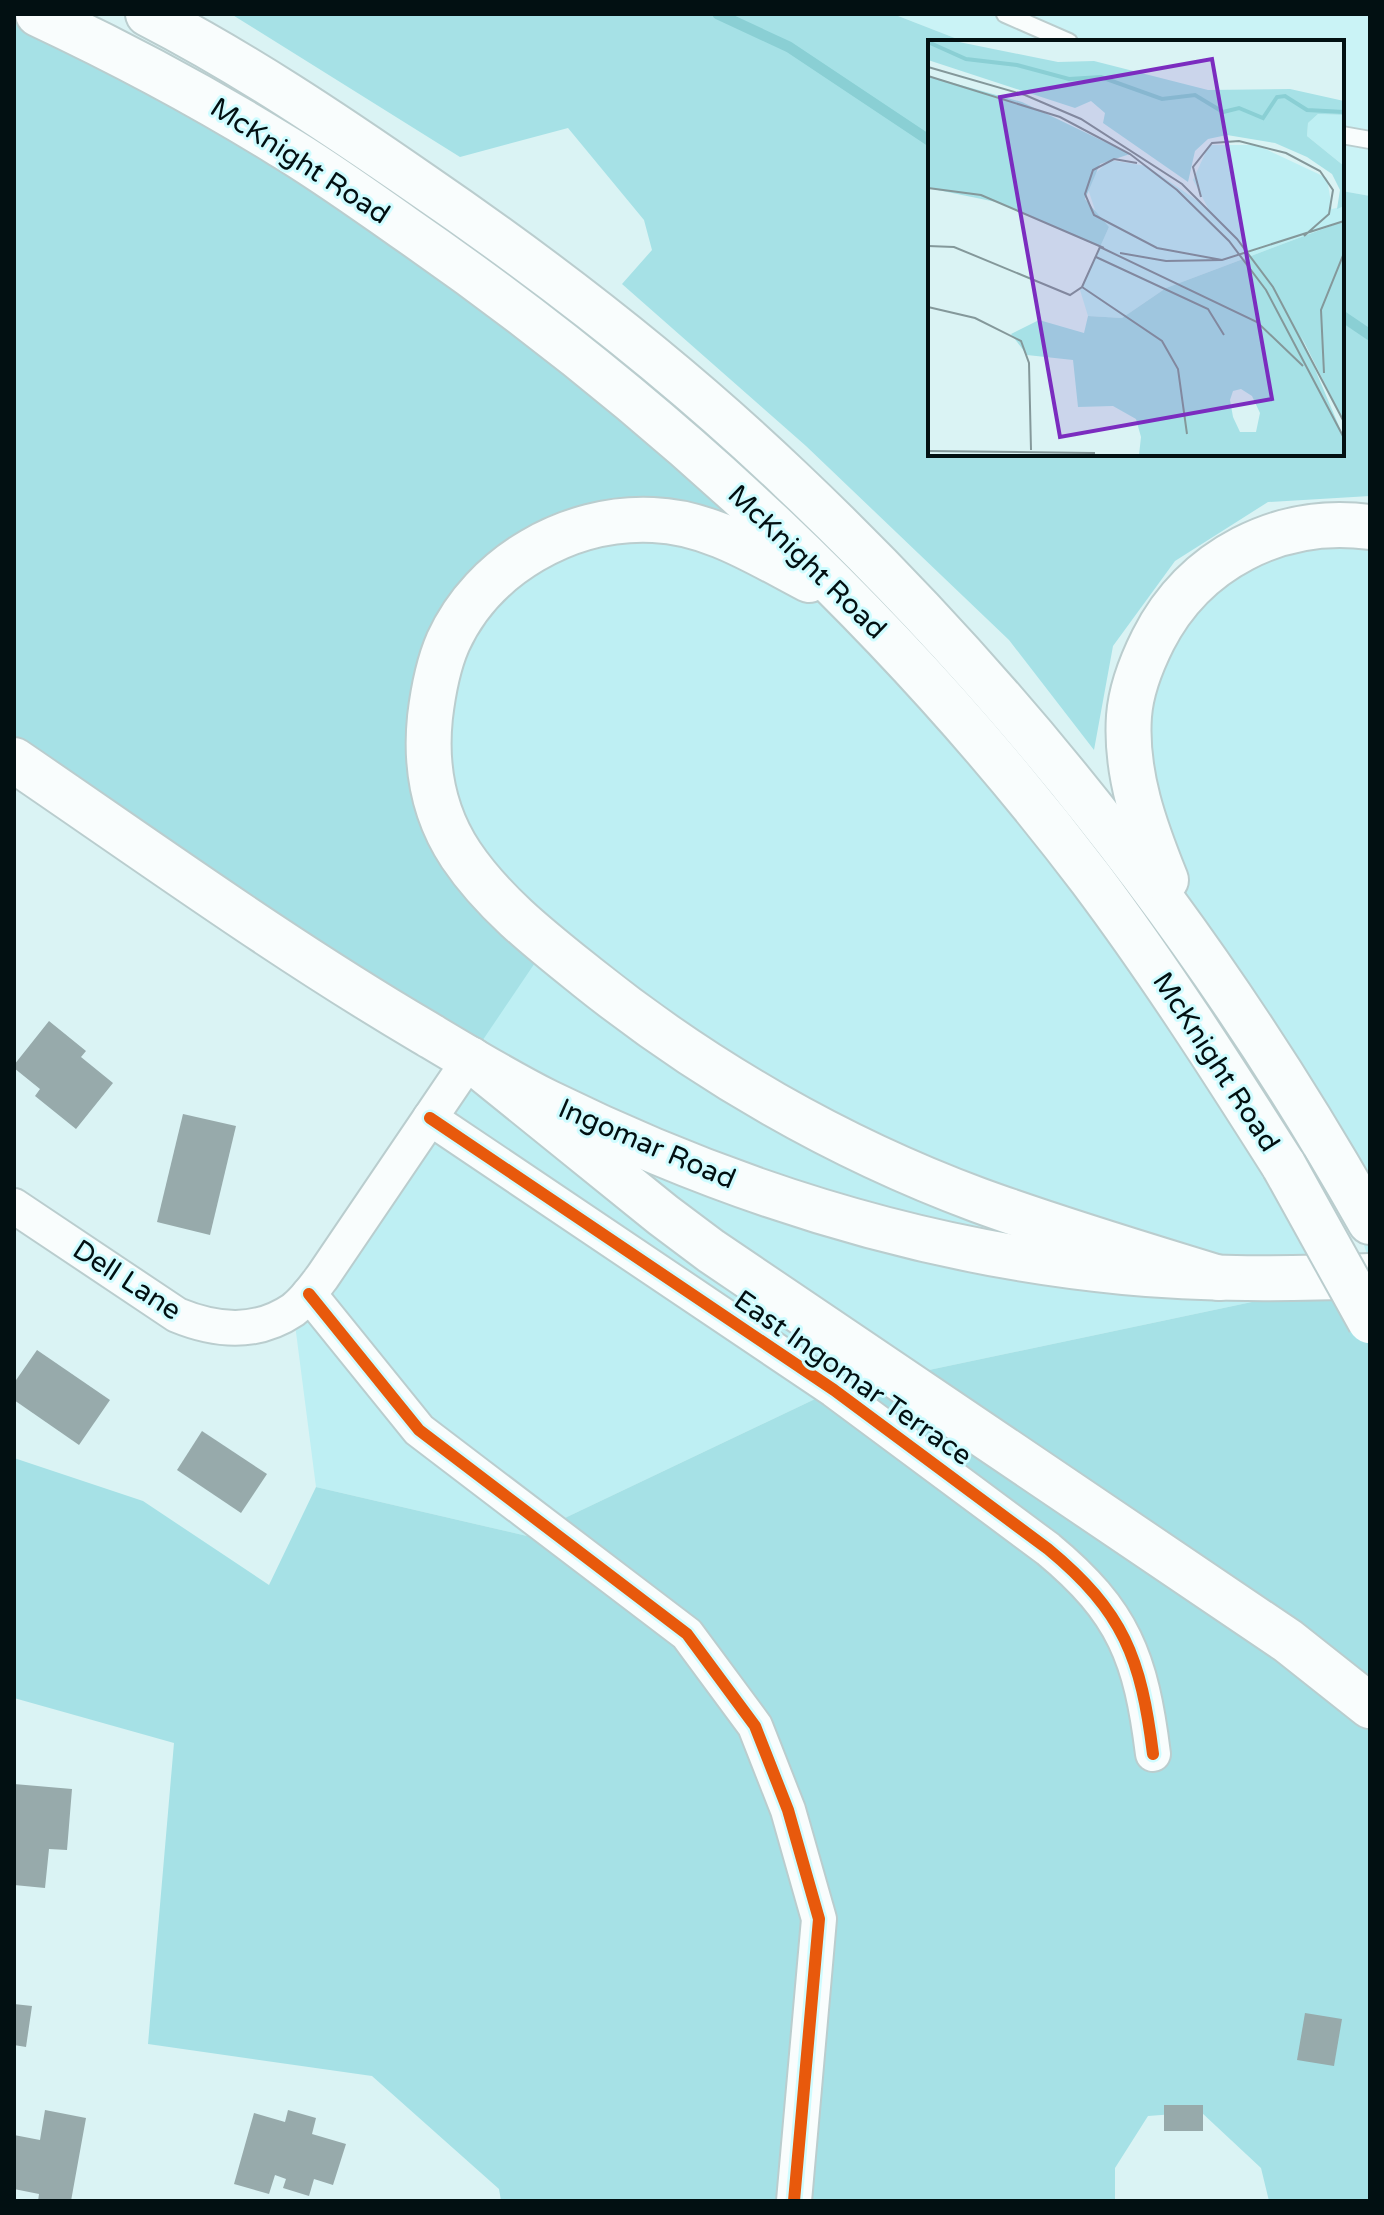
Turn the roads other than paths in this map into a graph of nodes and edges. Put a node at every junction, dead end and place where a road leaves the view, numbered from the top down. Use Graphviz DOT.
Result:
graph roads {
  1 [pos="38,14"];
  2 [pos="148,14"];
  3 [pos="1005,14"];
  4 [pos="1064,40"];
  5 [pos="1344,135"];
  6 [pos="1370,140"];
  7 [pos="1370,527"];
  8 [pos="850,601"];
  9 [pos="14,760"];
  10 [pos="1190,938"];
  11 [pos="470,1059"];
  12 [pos="430,1118"];
  13 [pos="14,1206"];
  14 [pos="1370,1222"];
  15 [pos="1370,1276"];
  16 [pos="1219,1278"];
  17 [pos="301,1302"];
  18 [pos="1370,1321"];
  19 [pos="1370,1706"];
  20 [pos="1153,1754"];
  21 [pos="794,2201"];
  1 -- 8 [label="main road, McKnight Road"];
  2 -- 10 [label="main road, McKnight Road"];
  3 -- 4 [label="lane"];
  5 -- 6 [label="lane"];
  7 -- 10 [label="main road"];
  8 -- 16 [label="main road"];
  8 -- 18 [label="main road, McKnight Road, bridge"];
  9 -- 11 [label="main road, Ingomar Road"];
  10 -- 14 [label="main road, McKnight Road"];
  11 -- 12 [label="street"];
  11 -- 16 [label="main road, Ingomar Road"];
  11 -- 19 [label="main road"];
  12 -- 17 [label="street"];
  12 -- 20 [label="street, East Ingomar Terrace"];
  13 -- 17 [label="street, Dell Lane"];
  15 -- 16 [label="main road, Ingomar Road"];
  17 -- 21 [label="street"];
}
